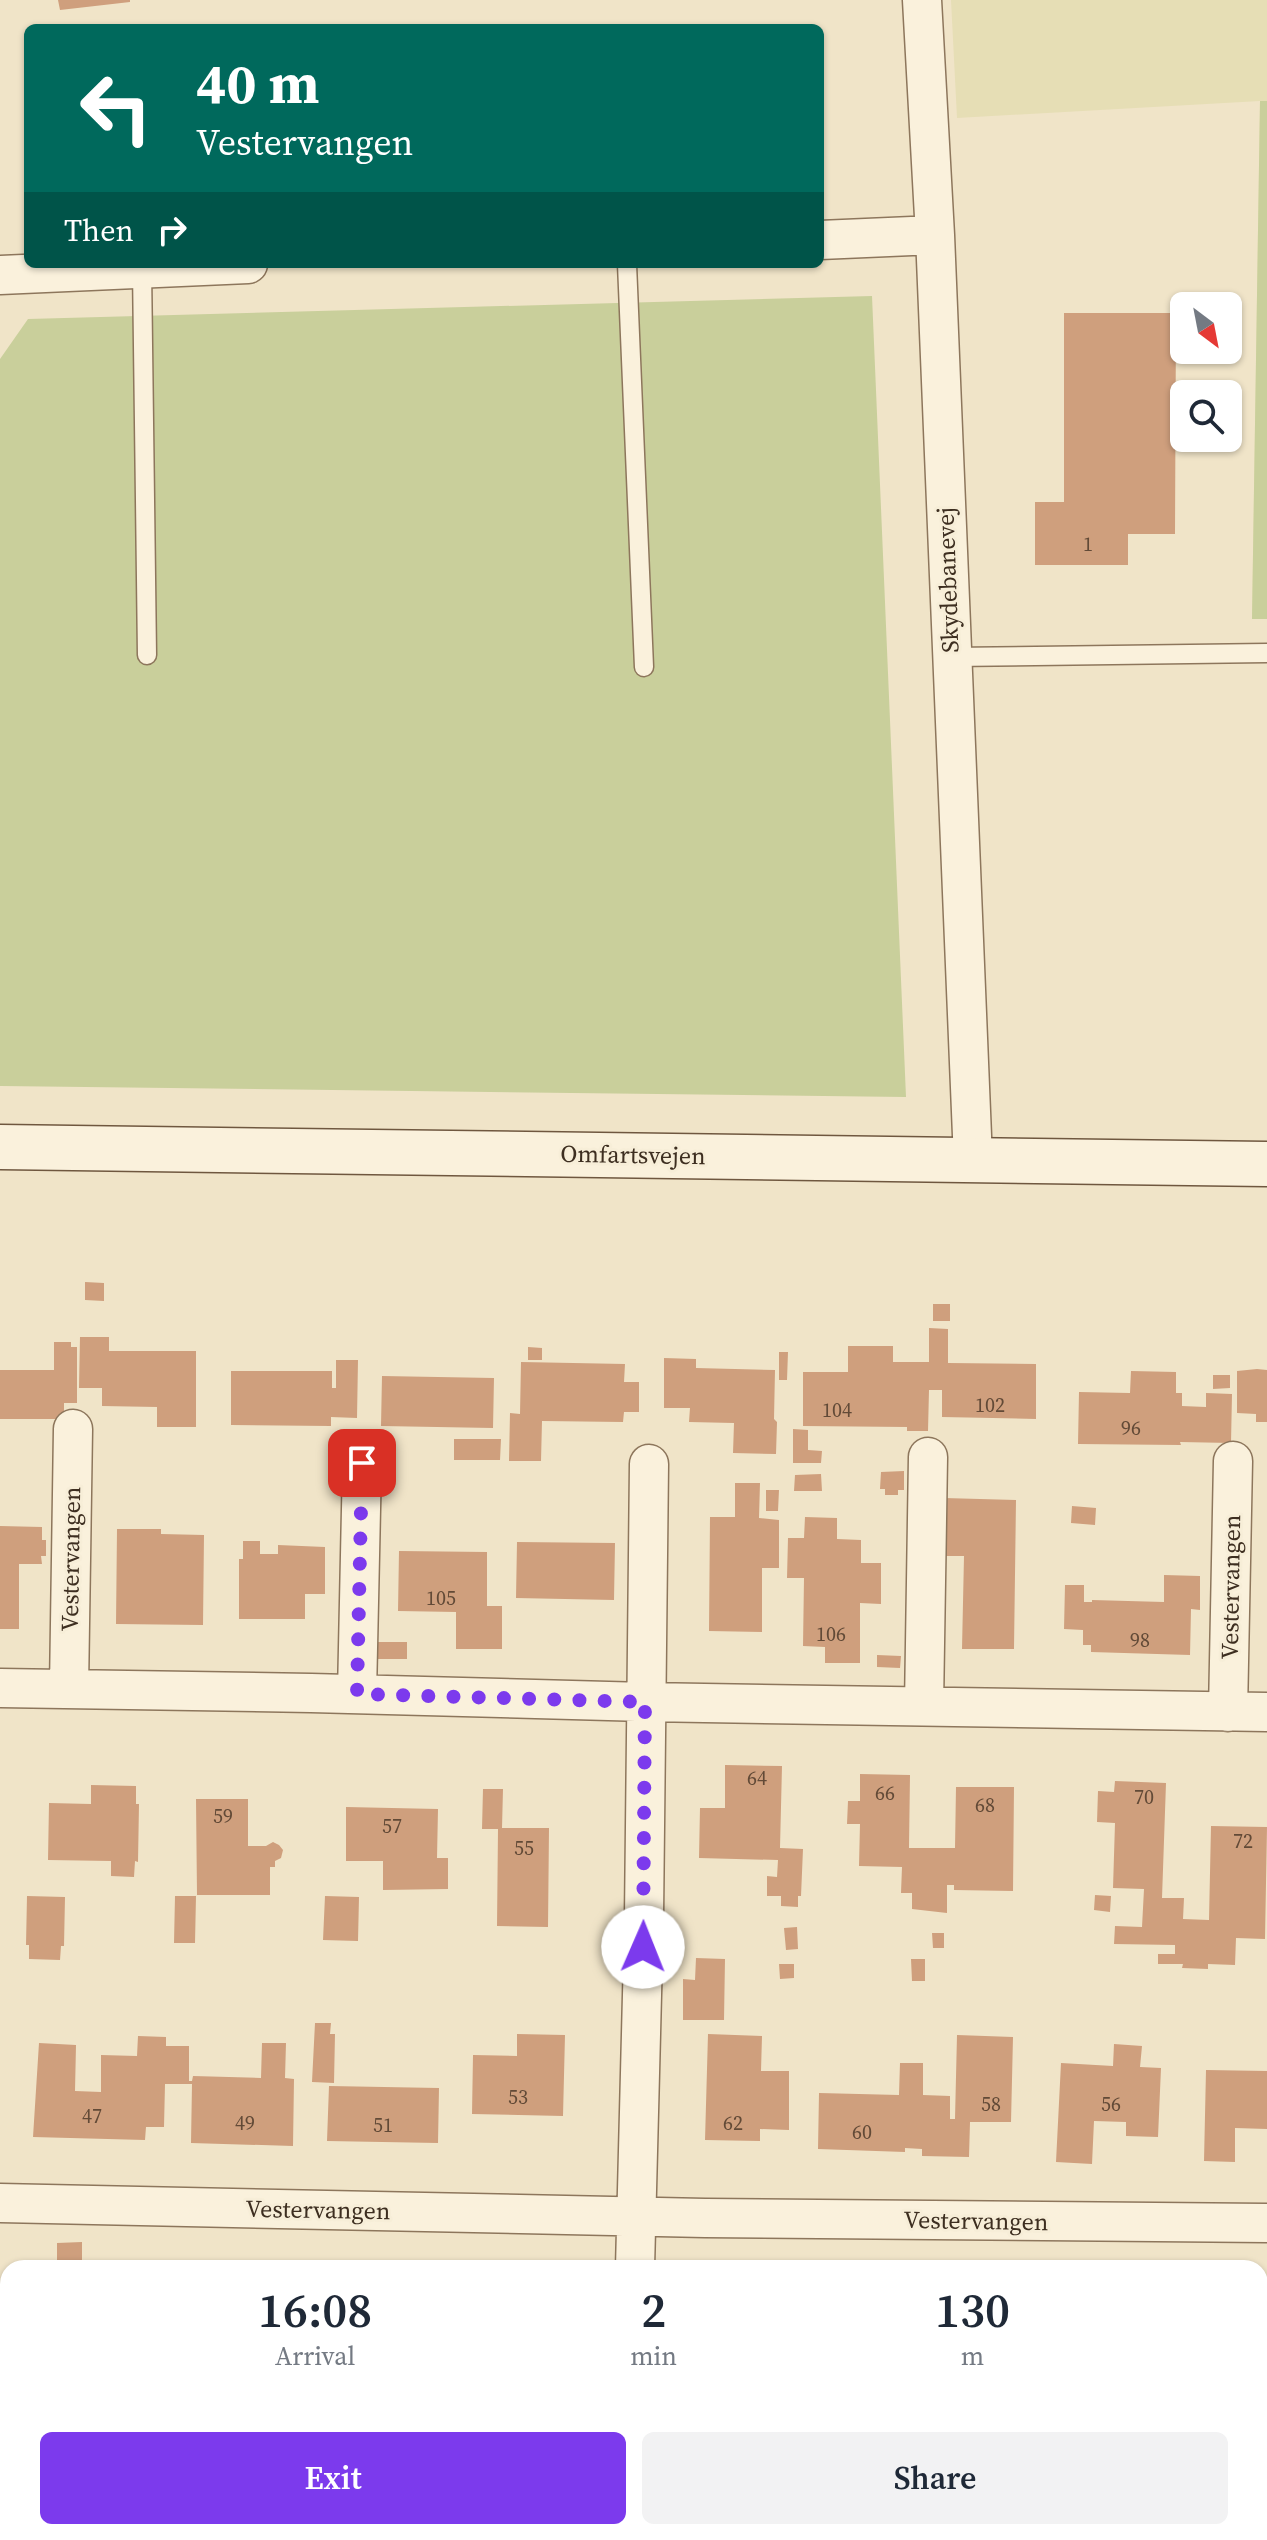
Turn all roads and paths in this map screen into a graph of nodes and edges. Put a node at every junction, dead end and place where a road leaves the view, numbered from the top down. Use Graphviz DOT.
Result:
graph roads {
  1 [pos="922,0"];
  2 [pos="935,235"];
  3 [pos="824,240"];
  4 [pos="142,268"];
  5 [pos="627,268"];
  6 [pos="0,275"];
  7 [pos="1267,653"];
  8 [pos="147,655"];
  9 [pos="951,657"];
  10 [pos="644,667"];
  11 [pos="0,1147"];
  12 [pos="973,1160"];
  13 [pos="1267,1164"];
  14 [pos="73,1429"];
  15 [pos="928,1457"];
  16 [pos="1233,1461"];
  17 [pos="362,1463"];
  18 [pos="649,1464"];
  19 [pos="0,1688"];
  20 [pos="69,1689"];
  21 [pos="357,1694"];
  22 [pos="645,1702"];
  23 [pos="924,1706"];
  24 [pos="1228,1712"];
  25 [pos="1267,1712"];
  26 [pos="0,2203"];
  27 [pos="636,2217"];
  28 [pos="1267,2223"];
  29 [pos="635,2260"];
  1 -- 2 [label="street, Skydebanevej"];
  2 -- 3 [label="street"];
  2 -- 9 [label="street, Skydebanevej"];
  4 -- 6 [label="street"];
  4 -- 8 [label="lane"];
  5 -- 10 [label="lane"];
  7 -- 9 [label="lane"];
  9 -- 12 [label="street, Skydebanevej"];
  11 -- 12 [label="main road, Omfartsvejen"];
  12 -- 13 [label="main road, Omfartsvejen"];
  14 -- 20 [label="street, Vestervangen"];
  15 -- 23 [label="street"];
  16 -- 24 [label="street, Vestervangen"];
  17 -- 21 [label="street"];
  18 -- 22 [label="street"];
  19 -- 20 [label="street"];
  20 -- 21 [label="street"];
  21 -- 22 [label="street"];
  22 -- 23 [label="street"];
  22 -- 27 [label="street"];
  23 -- 24 [label="street"];
  24 -- 25 [label="street"];
  26 -- 27 [label="street, Vestervangen"];
  27 -- 28 [label="street, Vestervangen"];
  27 -- 29 [label="street"];
}
